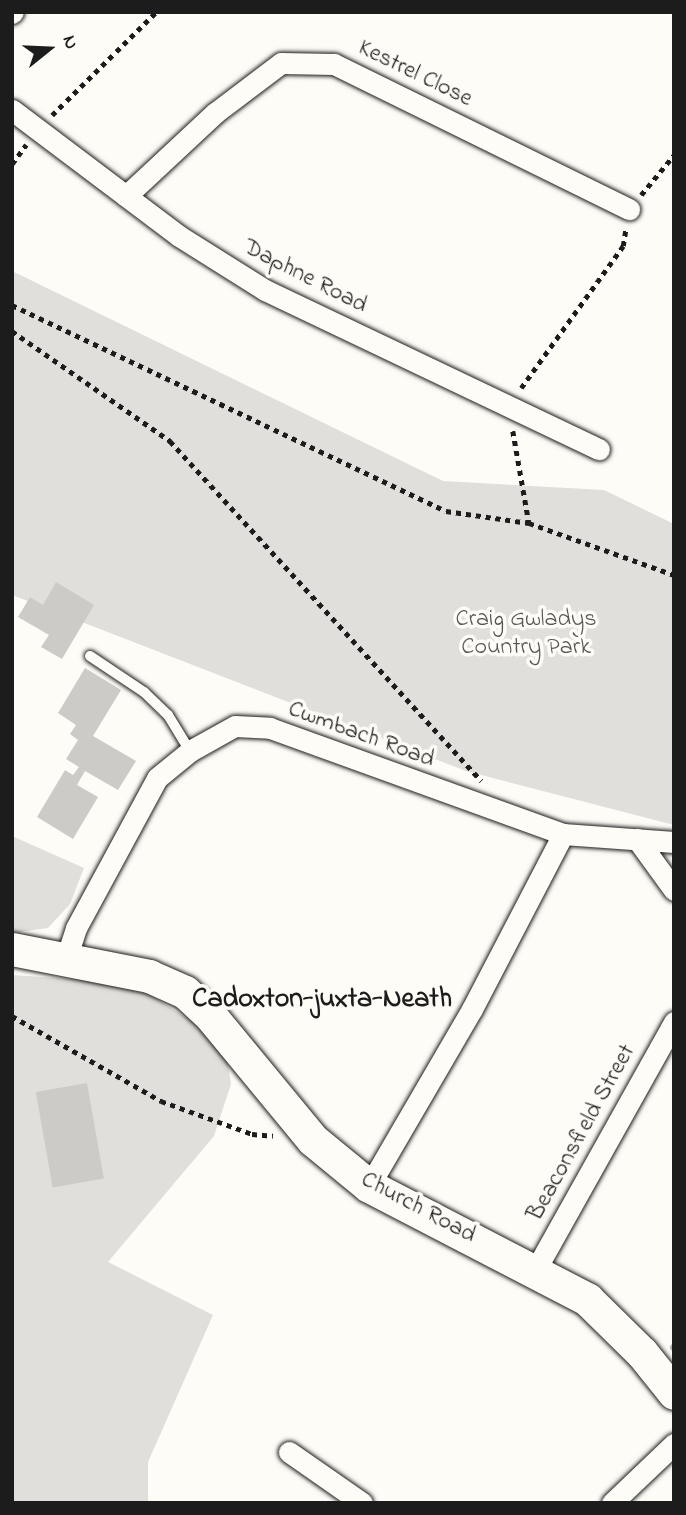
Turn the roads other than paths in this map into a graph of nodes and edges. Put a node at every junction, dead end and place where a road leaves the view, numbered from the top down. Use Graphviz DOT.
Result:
graph roads {
  1 [pos="12,110"];
  2 [pos="126,196"];
  3 [pos="629,209"];
  4 [pos="599,449"];
  5 [pos="90,656"];
  6 [pos="190,751"];
  7 [pos="563,834"];
  8 [pos="637,839"];
  9 [pos="674,842"];
  10 [pos="674,890"];
  11 [pos="12,949"];
  12 [pos="66,959"];
  13 [pos="674,1022"];
  14 [pos="369,1186"];
  15 [pos="536,1269"];
  16 [pos="674,1393"];
  17 [pos="674,1444"];
  18 [pos="289,1452"];
  19 [pos="362,1503"];
  20 [pos="612,1503"];
  1 -- 2 [label="street, Daphne Road"];
  2 -- 3 [label="street, Kestrel Close"];
  2 -- 4 [label="street, Daphne Road"];
  5 -- 6 [label="lane"];
  6 -- 7 [label="street, Cwmbach Road"];
  6 -- 12 [label="street, Cwmbach Road"];
  7 -- 8 [label="street, Cwmbach Road"];
  7 -- 14 [label="street"];
  8 -- 9 [label="street, Cwmbach Road"];
  8 -- 10 [label="street"];
  11 -- 12 [label="main road, Church Road"];
  12 -- 14 [label="main road, Church Road"];
  13 -- 15 [label="street, Beaconsfield Street"];
  14 -- 15 [label="main road, Church Road"];
  15 -- 16 [label="main road, Church Road"];
  17 -- 20 [label="street"];
  18 -- 19 [label="street"];
}
